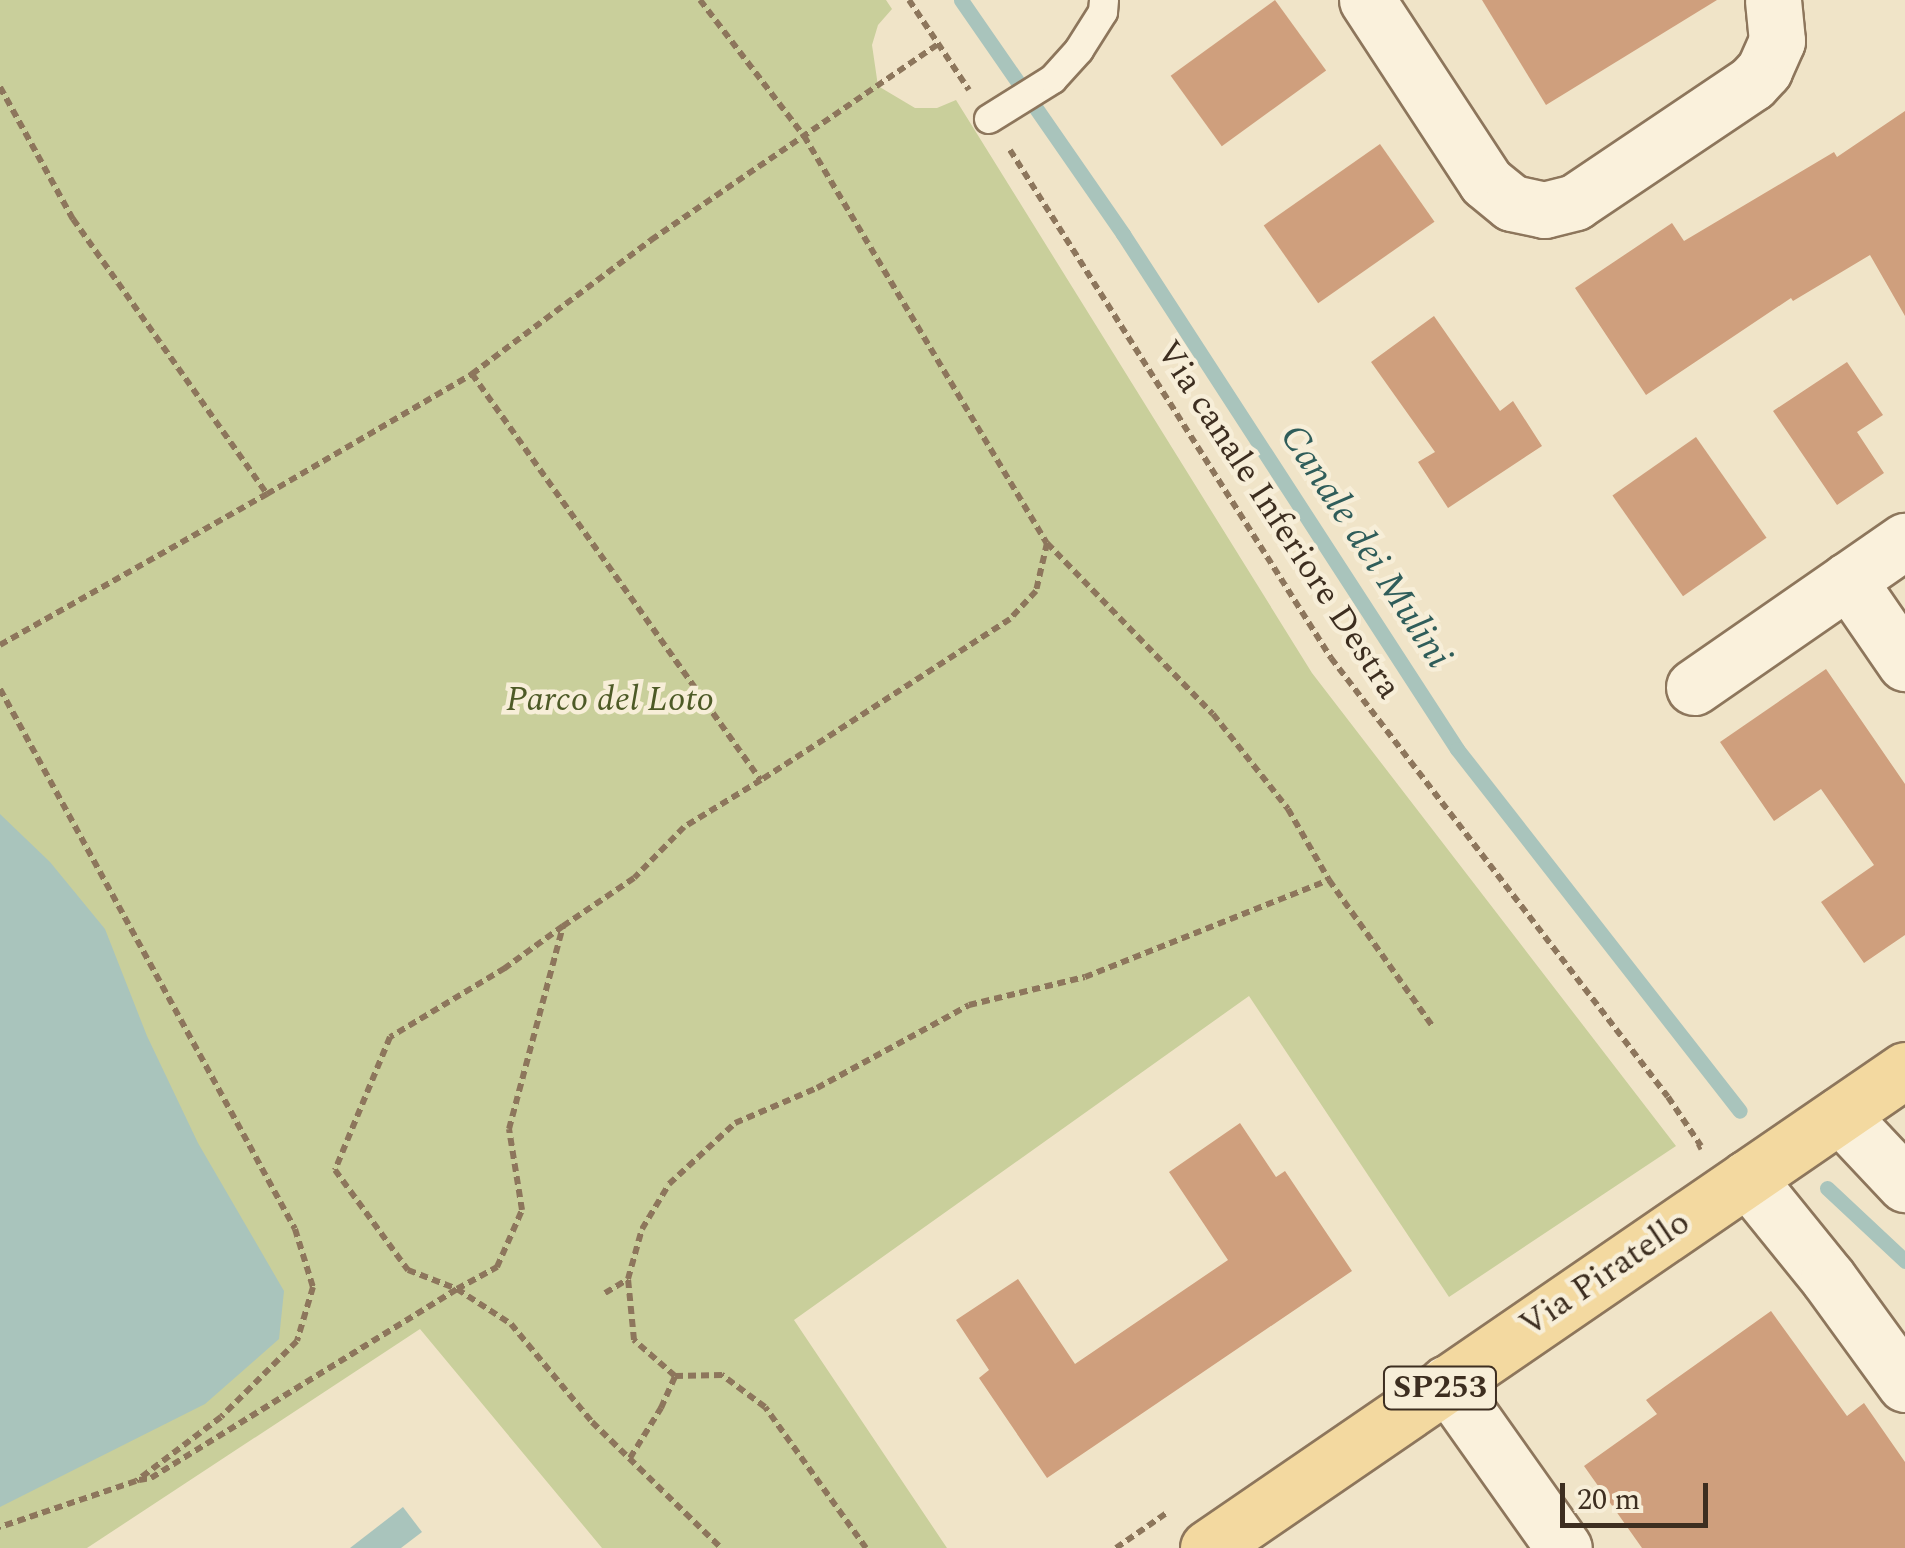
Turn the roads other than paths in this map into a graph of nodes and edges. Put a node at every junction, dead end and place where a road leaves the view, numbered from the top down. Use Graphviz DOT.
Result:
graph roads {
  1 [pos="1104,0"];
  2 [pos="1367,0"];
  3 [pos="1773,0"];
  4 [pos="988,119"];
  5 [pos="1905,540"];
  6 [pos="1848,580"];
  7 [pos="1905,662"];
  8 [pos="1694,686"];
  9 [pos="1905,1070"];
  10 [pos="1840,1114"];
  11 [pos="1747,1178"];
  12 [pos="1905,1184"];
  13 [pos="1447,1383"];
  14 [pos="1905,1384"];
  15 [pos="1208,1548"];
  16 [pos="1564,1548"];
  1 -- 4 [label="lane"];
  2 -- 3 [label="street"];
  5 -- 6 [label="street"];
  6 -- 7 [label="street"];
  6 -- 8 [label="street"];
  9 -- 10 [label="main road, Via Piratello / SP253"];
  10 -- 11 [label="main road, Via Piratello / SP253"];
  10 -- 12 [label="street"];
  11 -- 13 [label="main road, Via Piratello / SP253"];
  11 -- 14 [label="street"];
  13 -- 15 [label="main road, Via Piratello / SP253"];
  13 -- 16 [label="street"];
}
